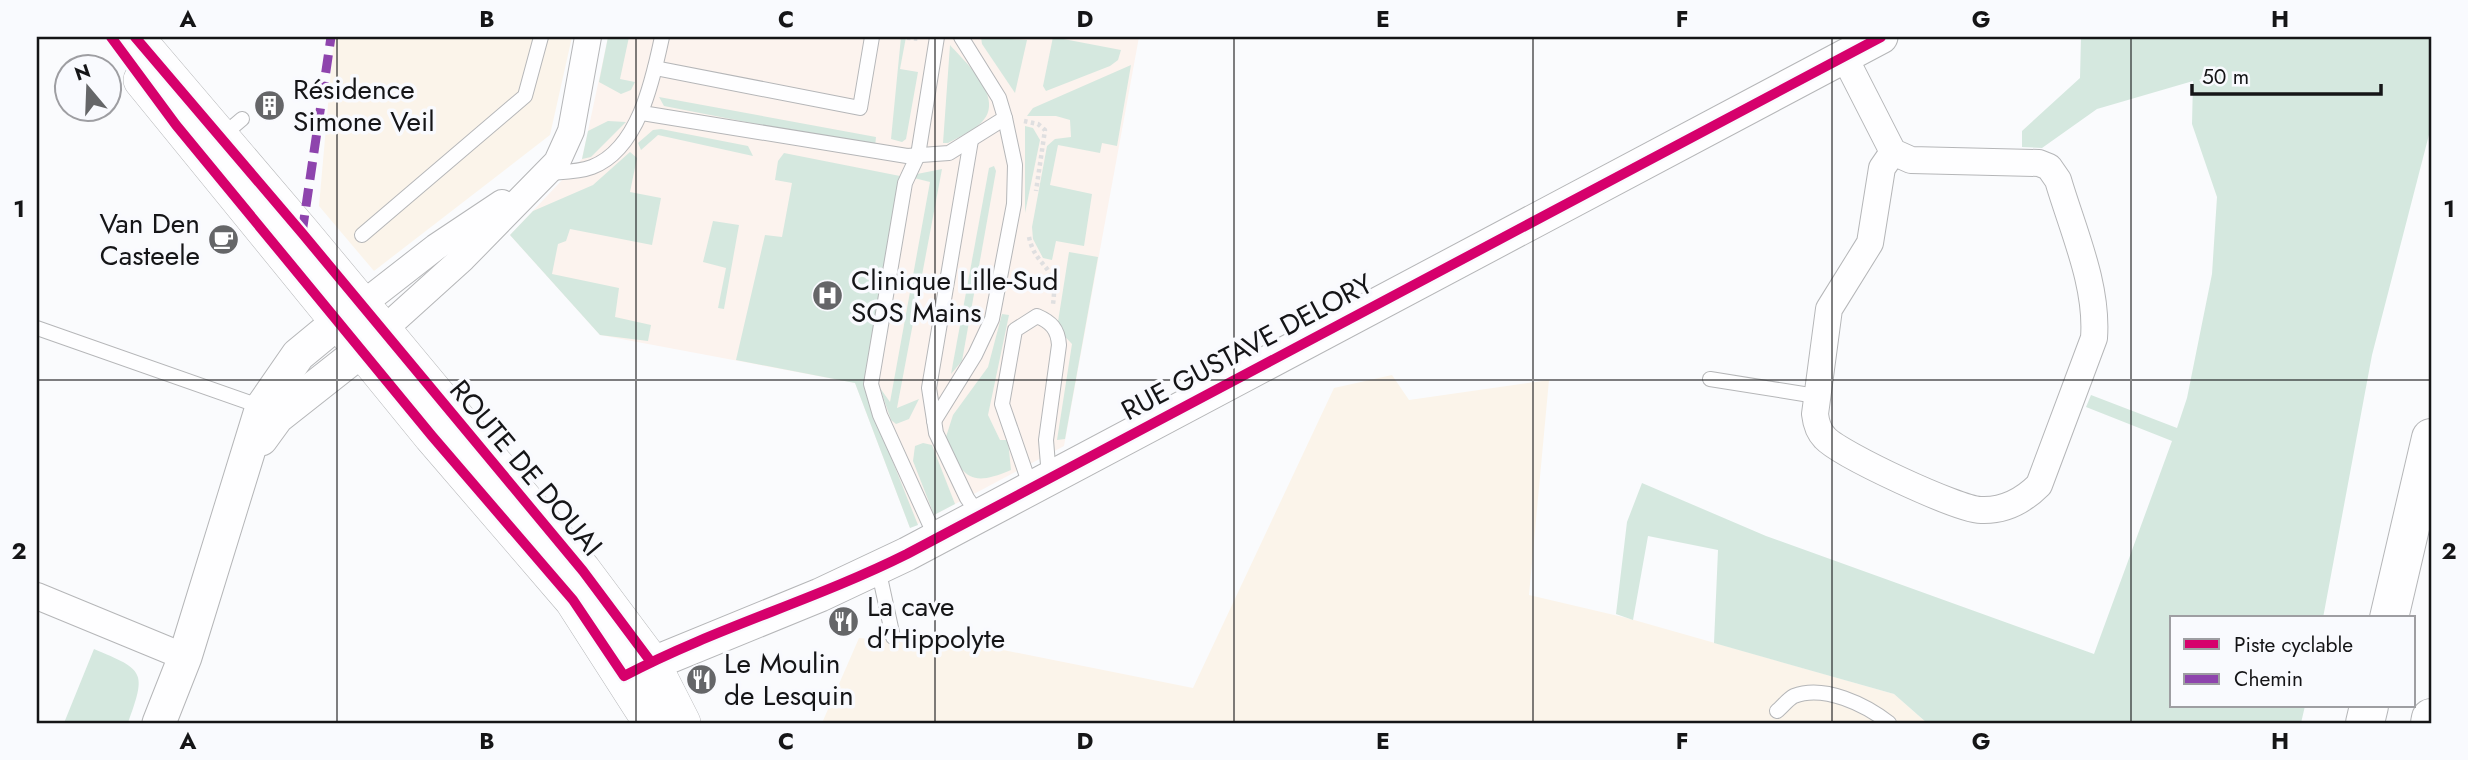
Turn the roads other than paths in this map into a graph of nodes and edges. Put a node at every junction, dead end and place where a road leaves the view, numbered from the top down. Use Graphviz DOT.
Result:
graph roads {
  1 [pos="111,37"];
  2 [pos="135,37"];
  3 [pos="541,37"];
  4 [pos="588,37"];
  5 [pos="662,37"];
  6 [pos="872,37"];
  7 [pos="937,37"];
  8 [pos="961,37"];
  9 [pos="1881,37"];
  10 [pos="1845,58"];
  11 [pos="655,68"];
  12 [pos="642,113"];
  13 [pos="1004,118"];
  14 [pos="971,140"];
  15 [pos="1893,152"];
  16 [pos="918,155"];
  17 [pos="548,173"];
  18 [pos="362,235"];
  19 [pos="352,320"];
  20 [pos="37,328"];
  21 [pos="1710,379"];
  22 [pos="1816,396"];
  23 [pos="262,407"];
  24 [pos="934,421"];
  25 [pos="2431,438"];
  26 [pos="246,466"];
  27 [pos="1040,483"];
  28 [pos="979,515"];
  29 [pos="936,538"];
  30 [pos="878,568"];
  31 [pos="37,596"];
  32 [pos="2389,616"];
  33 [pos="893,638"];
  34 [pos="185,657"];
  35 [pos="637,669"];
  36 [pos="1777,711"];
  37 [pos="2431,718"];
  38 [pos="159,723"];
  39 [pos="652,723"];
  40 [pos="682,723"];
  41 [pos="1889,723"];
  42 [pos="2430,723"];
  1 -- 19 [label="main road"];
  2 -- 19 [label="main road"];
  3 -- 18 [label="lane"];
  4 -- 17 [label="street"];
  5 -- 11 [label="lane"];
  6 -- 11 [label="lane"];
  7 -- 16 [label="lane"];
  8 -- 13 [label="lane"];
  9 -- 10 [label="street, RUE GUSTAVE DELORY"];
  10 -- 15 [label="street"];
  10 -- 27 [label="street, RUE GUSTAVE DELORY"];
  11 -- 12 [label="lane"];
  12 -- 16 [label="lane"];
  12 -- 17 [label="lane"];
  13 -- 14 [label="lane"];
  13 -- 24 [label="lane"];
  14 -- 16 [label="lane"];
  14 -- 24 [label="lane"];
  15 -- 22 [label="street"];
  15 -- 22 [label="street"];
  16 -- 29 [label="lane"];
  17 -- 19 [label="street"];
  19 -- 23 [label="street"];
  19 -- 26 [label="street"];
  19 -- 35 [label="main road, ROUTE DE DOUAI"];
  20 -- 23 [label="lane"];
  21 -- 22 [label="lane"];
  23 -- 26 [label="street"];
  24 -- 28 [label="lane"];
  25 -- 32 [label="highway"];
  26 -- 34 [label="street"];
  27 -- 27 [label="lane"];
  27 -- 28 [label="street, RUE GUSTAVE DELORY"];
  28 -- 29 [label="street, RUE GUSTAVE DELORY"];
  29 -- 30 [label="street, RUE GUSTAVE DELORY"];
  30 -- 33 [label="lane"];
  30 -- 35 [label="street, RUE GUSTAVE DELORY"];
  31 -- 34 [label="street"];
  34 -- 38 [label="street"];
  35 -- 39 [label="main road"];
  35 -- 40 [label="main road, ROUTE DE DOUAI"];
  36 -- 41 [label="lane"];
  37 -- 42 [label="highway"];
}
